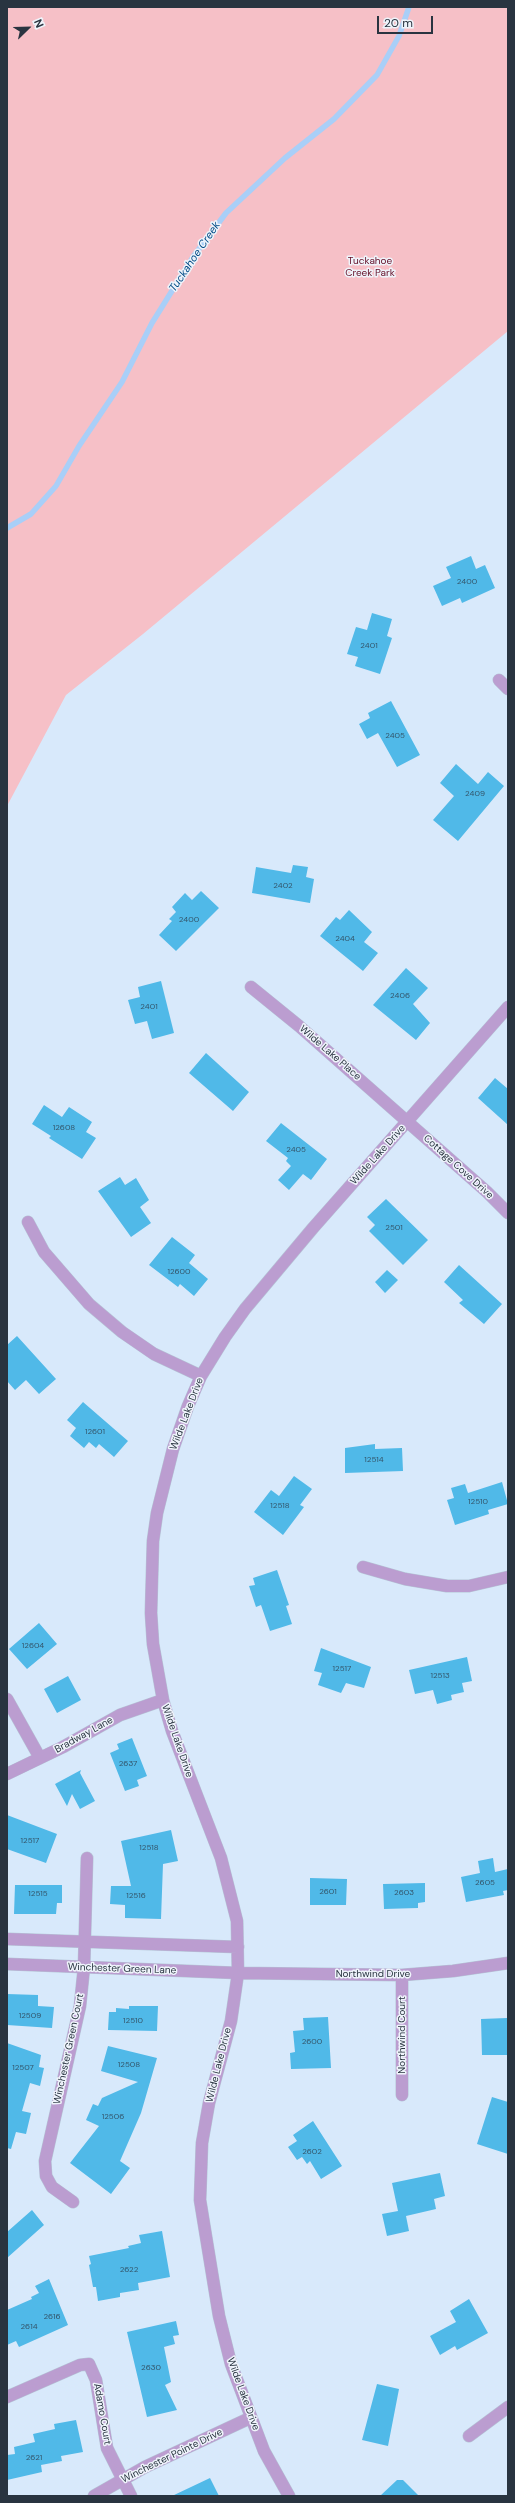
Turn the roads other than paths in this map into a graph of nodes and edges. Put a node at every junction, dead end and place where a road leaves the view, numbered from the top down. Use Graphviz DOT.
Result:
graph roads {
  1 [pos="499,680"];
  2 [pos="508,689"];
  3 [pos="251,987"];
  4 [pos="508,1008"];
  5 [pos="407,1121"];
  6 [pos="508,1213"];
  7 [pos="28,1222"];
  8 [pos="201,1376"];
  9 [pos="363,1567"];
  10 [pos="508,1578"];
  11 [pos="7,1699"];
  12 [pos="163,1700"];
  13 [pos="40,1758"];
  14 [pos="7,1774"];
  15 [pos="87,1858"];
  16 [pos="7,1939"];
  17 [pos="84,1942"];
  18 [pos="238,1948"];
  19 [pos="508,1963"];
  20 [pos="7,1964"];
  21 [pos="84,1967"];
  22 [pos="238,1973"];
  23 [pos="402,1975"];
  24 [pos="402,2095"];
  25 [pos="73,2202"];
  26 [pos="7,2397"];
  27 [pos="508,2407"];
  28 [pos="250,2418"];
  29 [pos="469,2436"];
  30 [pos="122,2480"];
  31 [pos="94,2496"];
  32 [pos="131,2496"];
  33 [pos="289,2496"];
  1 -- 2 [label="street"];
  3 -- 5 [label="street, Wilde Lake Place"];
  4 -- 5 [label="street, Wilde Lake Drive"];
  5 -- 6 [label="street, Cottage Cove Drive"];
  5 -- 8 [label="street, Wilde Lake Drive"];
  7 -- 8 [label="street"];
  8 -- 12 [label="street, Wilde Lake Drive"];
  9 -- 10 [label="street"];
  11 -- 13 [label="street"];
  12 -- 13 [label="street, Bradway Lane"];
  12 -- 18 [label="street, Wilde Lake Drive"];
  13 -- 14 [label="street, Bradway Lane"];
  15 -- 17 [label="street, Winchester Green Court"];
  16 -- 17 [label="street"];
  17 -- 18 [label="street"];
  17 -- 21 [label="street, Winchester Green Court"];
  18 -- 22 [label="street, Wilde Lake Drive"];
  19 -- 23 [label="street, Northwind Drive"];
  20 -- 21 [label="street, Winchester Green Lane"];
  21 -- 22 [label="street, Winchester Green Lane"];
  21 -- 25 [label="street, Winchester Green Court"];
  22 -- 23 [label="street, Northwind Drive"];
  22 -- 28 [label="street, Wilde Lake Drive"];
  23 -- 24 [label="street, Northwind Court"];
  26 -- 30 [label="street, Adamo Court"];
  27 -- 29 [label="street"];
  28 -- 30 [label="street, Winchester Pointe Drive"];
  28 -- 33 [label="street, Wilde Lake Drive"];
  30 -- 31 [label="street, Winchester Pointe Drive"];
  30 -- 32 [label="street"];
}
